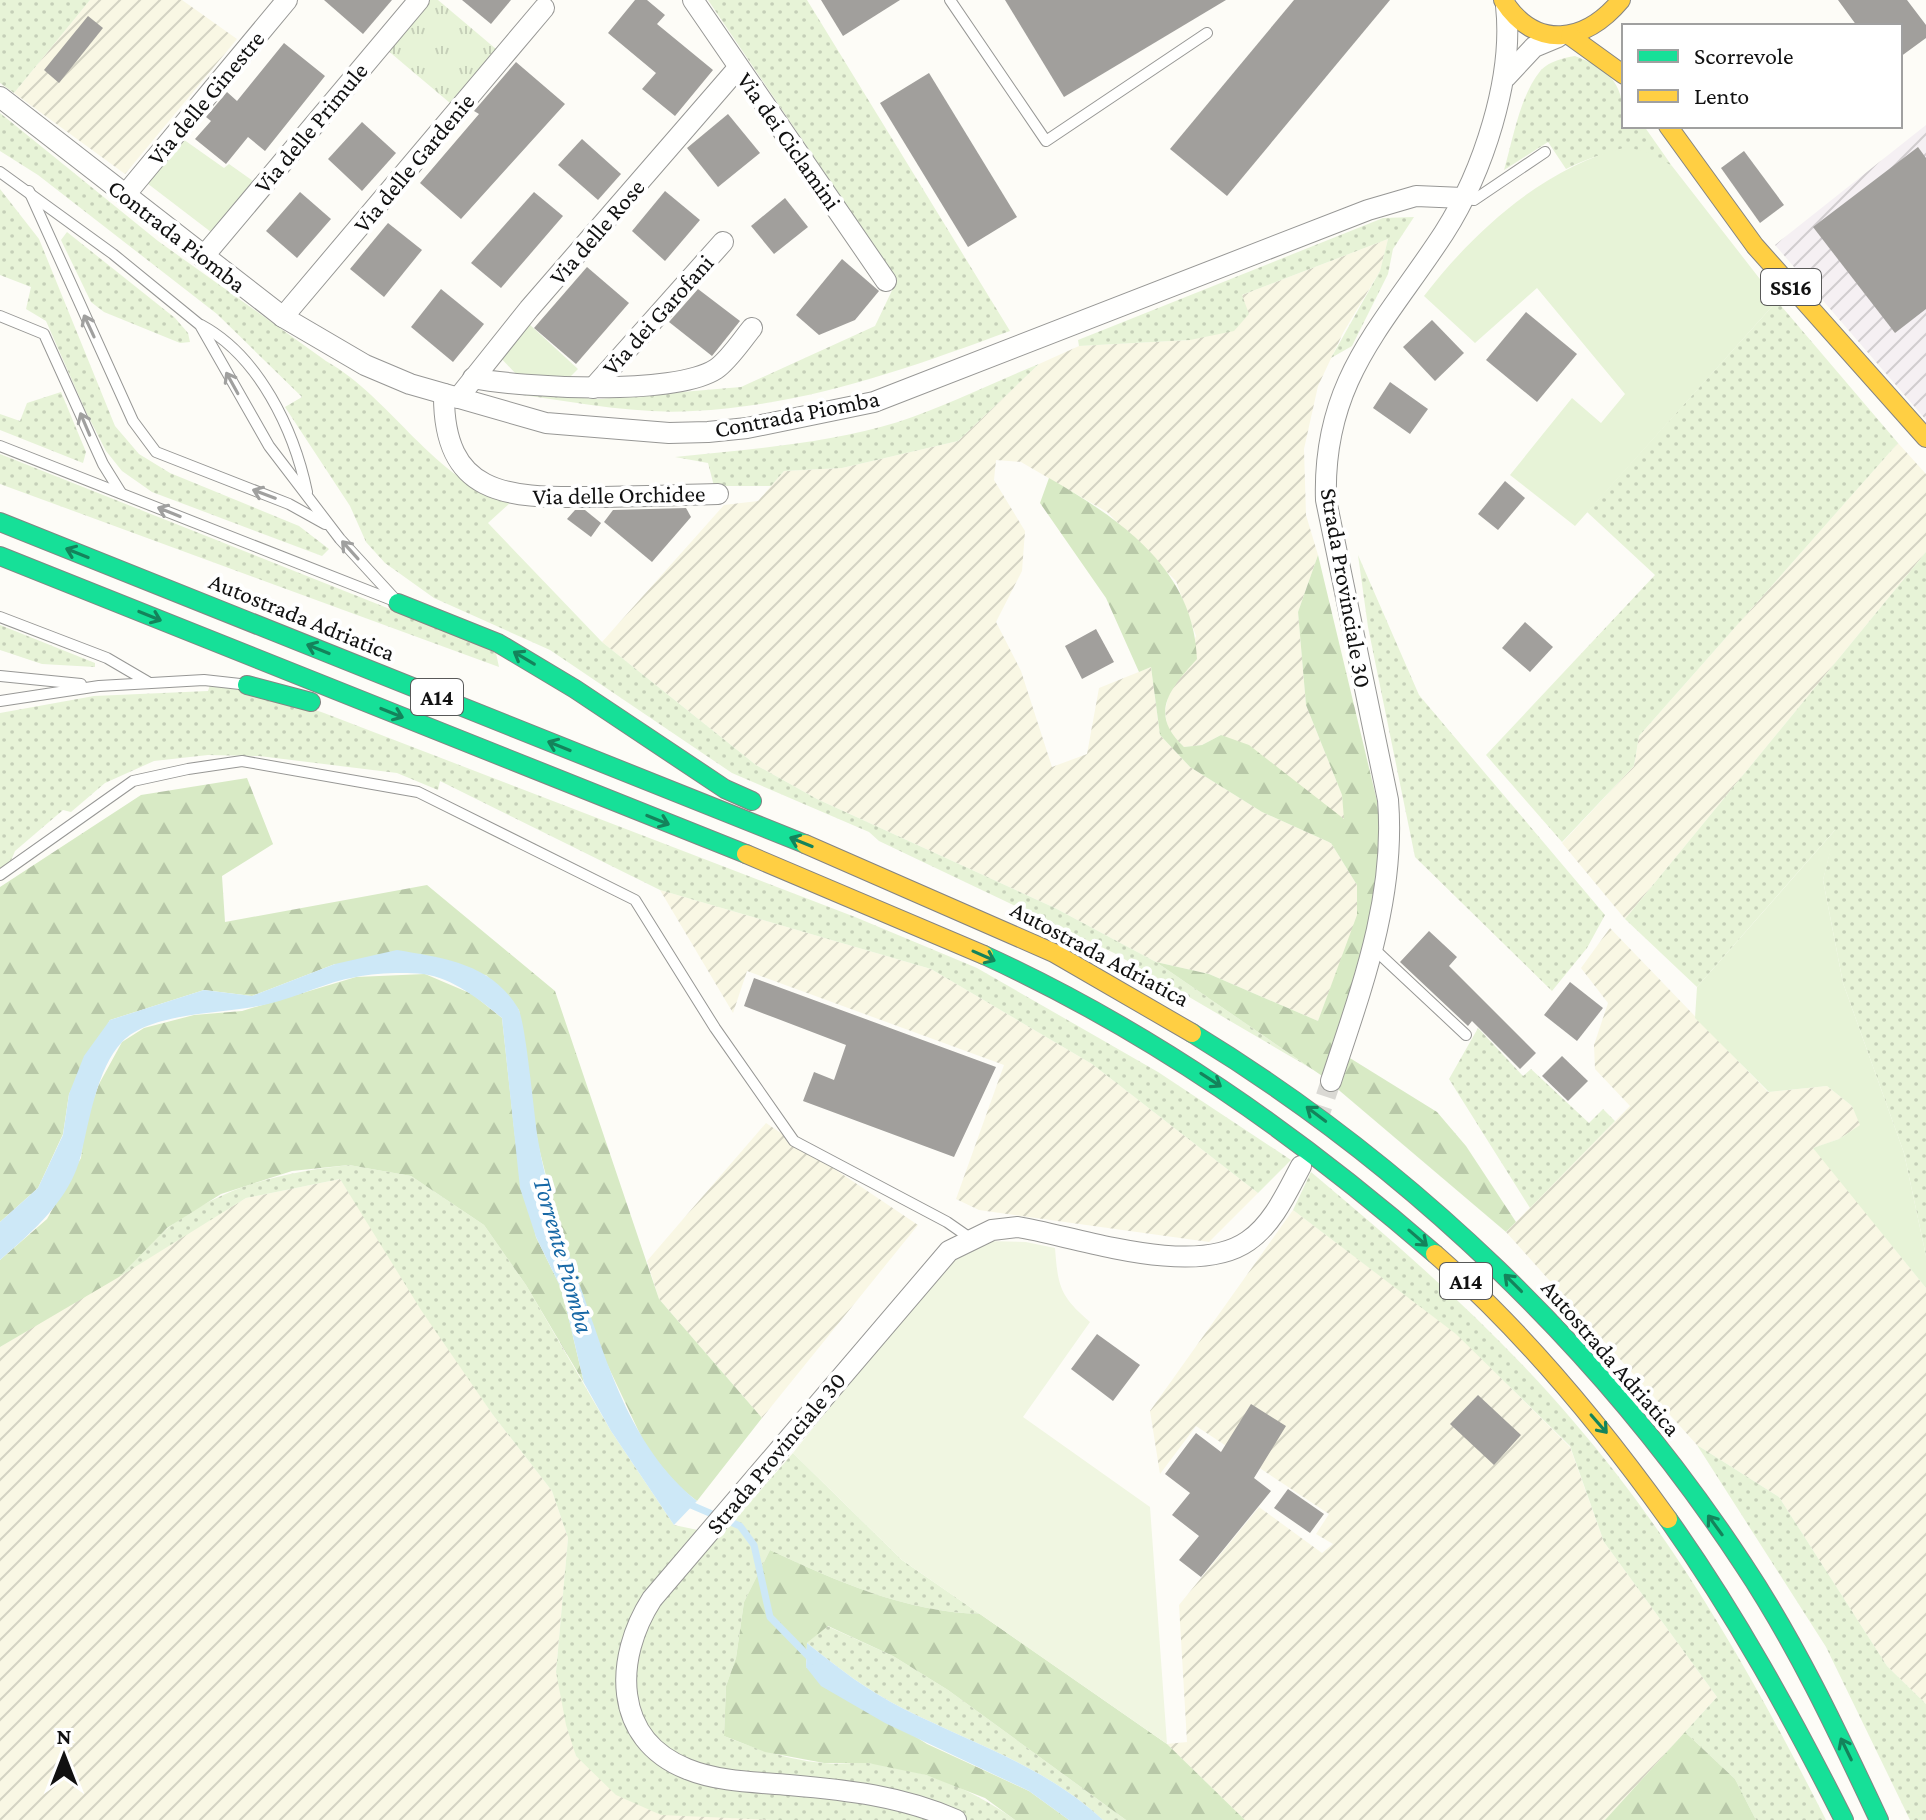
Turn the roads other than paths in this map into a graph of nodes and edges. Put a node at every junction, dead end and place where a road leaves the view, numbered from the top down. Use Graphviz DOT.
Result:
graph roads {
  1 [pos="287,0"];
  2 [pos="419,0"];
  3 [pos="693,0"];
  4 [pos="950,0"];
  5 [pos="1622,0"];
  6 [pos="1504,3"];
  7 [pos="544,8"];
  8 [pos="1623,24"];
  9 [pos="1207,33"];
  10 [pos="1565,36"];
  11 [pos="738,68"];
  12 [pos="1622,74"];
  13 [pos="1504,81"];
  14 [pos="0,97"];
  15 [pos="1669,128"];
  16 [pos="1545,152"];
  17 [pos="0,172"];
  18 [pos="28,189"];
  19 [pos="125,195"];
  20 [pos="1463,198"];
  21 [pos="723,242"];
  22 [pos="203,257"];
  23 [pos="886,281"];
  24 [pos="0,316"];
  25 [pos="283,317"];
  26 [pos="200,325"];
  27 [pos="752,328"];
  28 [pos="473,378"];
  29 [pos="593,388"];
  30 [pos="451,396"];
  31 [pos="1926,438"];
  32 [pos="0,446"];
  33 [pos="121,493"];
  34 [pos="307,494"];
  35 [pos="718,494"];
  36 [pos="0,522"];
  37 [pos="333,530"];
  38 [pos="0,556"];
  39 [pos="398,603"];
  40 [pos="0,617"];
  41 [pos="0,676"];
  42 [pos="150,683"];
  43 [pos="247,685"];
  44 [pos="99,686"];
  45 [pos="0,701"];
  46 [pos="333,710"];
  47 [pos="461,761"];
  48 [pos="586,790"];
  49 [pos="766,807"];
  50 [pos="793,819"];
  51 [pos="873,871"];
  52 [pos="0,875"];
  53 [pos="1373,948"];
  54 [pos="1466,1035"];
  55 [pos="1331,1081"];
  56 [pos="1301,1166"];
  57 [pos="970,1238"];
  58 [pos="956,1820"];
  59 [pos="1844,1820"];
  60 [pos="1879,1820"];
  1 -- 19 [label="street, Via delle Ginestre"];
  2 -- 22 [label="street, Via delle Primule"];
  3 -- 11 [label="street, Via dei Ciclamini"];
  4 -- 9 [label="lane"];
  5 -- 8 [label="main road"];
  5 -- 10 [label="main road"];
  6 -- 10 [label="main road"];
  6 -- 13 [label="street, Strada Provinciale 30"];
  7 -- 25 [label="street, Via delle Gardenie"];
  10 -- 12 [label="main road"];
  10 -- 13 [label="street, Strada Provinciale 30"];
  11 -- 23 [label="street, Via dei Ciclamini"];
  11 -- 28 [label="street, Via delle Rose"];
  13 -- 20 [label="street, Strada Provinciale 30"];
  14 -- 19 [label="street, Contrada Piomba"];
  15 -- 31 [label="main road, SS16"];
  16 -- 20 [label="lane"];
  17 -- 18 [label="lane"];
  18 -- 26 [label="lane"];
  37 -- 18 [label="lane, one-way"];
  19 -- 22 [label="street, Contrada Piomba"];
  20 -- 30 [label="street, Contrada Piomba"];
  20 -- 53 [label="street, Strada Provinciale 30"];
  21 -- 29 [label="street, Via dei Garofani"];
  22 -- 25 [label="street, Contrada Piomba"];
  33 -- 24 [label="lane, one-way"];
  25 -- 30 [label="street, Contrada Piomba"];
  34 -- 26 [label="lane, one-way"];
  26 -- 34 [label="lane"];
  27 -- 29 [label="street"];
  28 -- 29 [label="street"];
  28 -- 30 [label="street, Via delle Rose"];
  30 -- 35 [label="street, Via delle Orchidee"];
  32 -- 33 [label="lane"];
  39 -- 33 [label="lane, one-way"];
  34 -- 37 [label="lane"];
  51 -- 36 [label="main road, Autostrada Adriatica / A14, one-way"];
  39 -- 37 [label="lane, one-way"];
  38 -- 48 [label="main road, A14, one-way"];
  49 -- 39 [label="main road, one-way"];
  40 -- 42 [label="lane"];
  41 -- 44 [label="lane"];
  42 -- 43 [label="lane"];
  42 -- 44 [label="lane"];
  43 -- 46 [label="main road"];
  44 -- 45 [label="lane"];
  47 -- 48 [label="main road"];
  48 -- 59 [label="main road, A14, one-way"];
  50 -- 51 [label="main road"];
  60 -- 51 [label="main road, Autostrada Adriatica / A14, one-way"];
  52 -- 57 [label="lane"];
  53 -- 54 [label="lane"];
  53 -- 55 [label="street, Strada Provinciale 30"];
  56 -- 57 [label="street, Strada Provinciale 30"];
  57 -- 58 [label="street, Strada Provinciale 30"];
}
